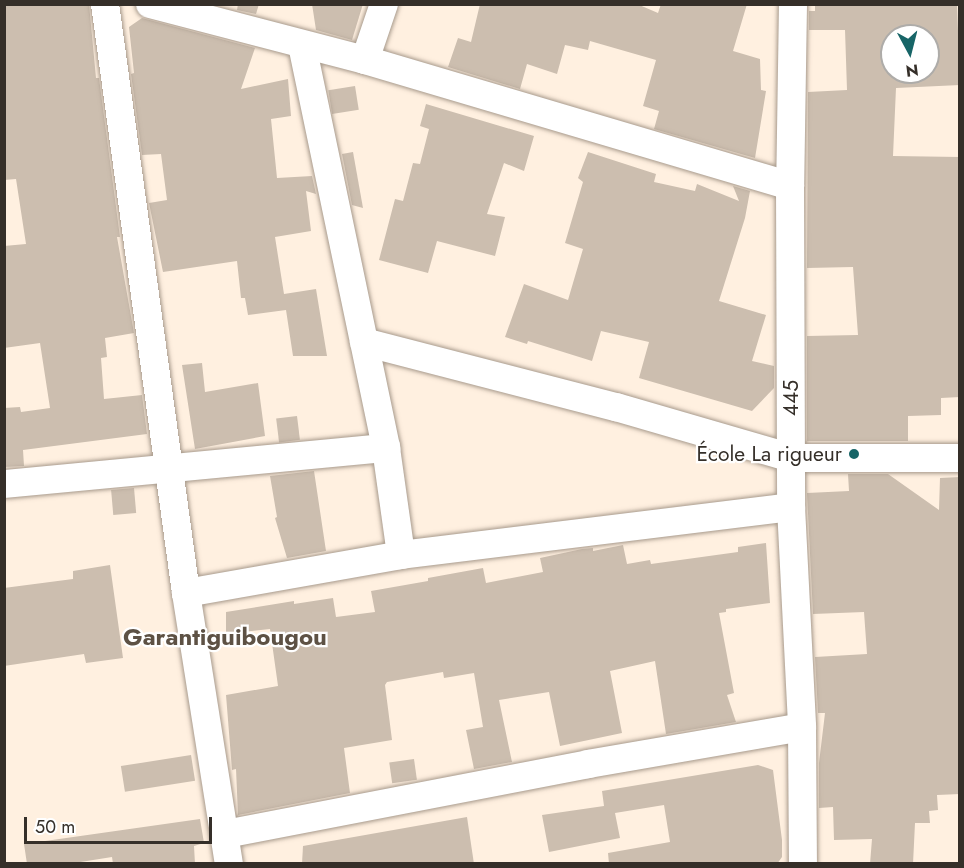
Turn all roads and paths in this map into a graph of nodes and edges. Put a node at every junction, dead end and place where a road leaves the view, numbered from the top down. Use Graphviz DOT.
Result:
graph roads {
  1 [pos="105,4"];
  2 [pos="150,4"];
  3 [pos="384,4"];
  4 [pos="793,4"];
  5 [pos="302,45"];
  6 [pos="366,60"];
  7 [pos="790,186"];
  8 [pos="363,342"];
  9 [pos="386,448"];
  10 [pos="791,458"];
  11 [pos="960,458"];
  12 [pos="169,469"];
  13 [pos="4,484"];
  14 [pos="790,507"];
  15 [pos="401,555"];
  16 [pos="186,593"];
  17 [pos="802,727"];
  18 [pos="225,834"];
  19 [pos="229,864"];
  20 [pos="803,864"];
  1 -- 12 [label="street"];
  2 -- 5 [label="street"];
  3 -- 6 [label="street"];
  4 -- 7 [label="street, 445"];
  5 -- 6 [label="street"];
  5 -- 8 [label="street"];
  6 -- 7 [label="street"];
  7 -- 10 [label="street, 445"];
  8 -- 9 [label="street"];
  8 -- 10 [label="street"];
  9 -- 12 [label="street"];
  9 -- 15 [label="street"];
  10 -- 11 [label="street"];
  10 -- 14 [label="street, 445"];
  12 -- 13 [label="street"];
  12 -- 16 [label="street"];
  14 -- 15 [label="street"];
  14 -- 17 [label="street, 445"];
  15 -- 16 [label="street"];
  16 -- 18 [label="street"];
  17 -- 18 [label="street"];
  17 -- 20 [label="street, 445"];
  18 -- 19 [label="street"];
}
